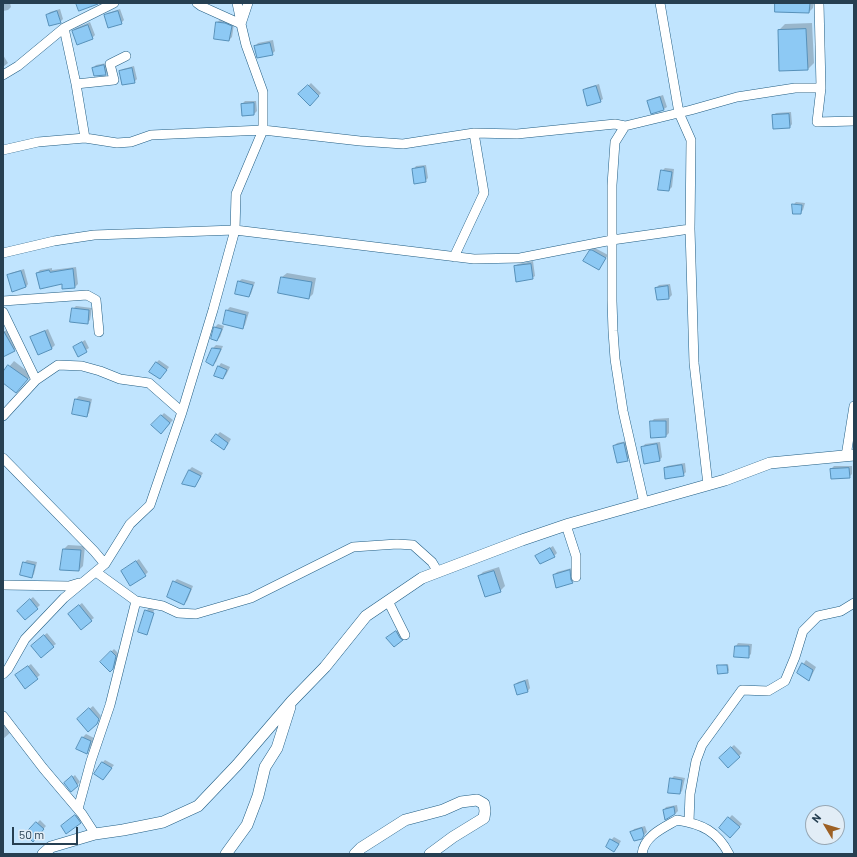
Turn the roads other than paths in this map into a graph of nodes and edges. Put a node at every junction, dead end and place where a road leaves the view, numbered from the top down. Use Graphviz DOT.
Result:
graph roads {
  1 [pos="114,3"];
  2 [pos="198,3"];
  3 [pos="237,3"];
  4 [pos="248,3"];
  5 [pos="660,3"];
  6 [pos="819,3"];
  7 [pos="241,24"];
  8 [pos="64,28"];
  9 [pos="126,56"];
  10 [pos="3,75"];
  11 [pos="76,84"];
  12 [pos="821,88"];
  13 [pos="679,113"];
  14 [pos="854,120"];
  15 [pos="625,126"];
  16 [pos="263,130"];
  17 [pos="474,133"];
  18 [pos="85,138"];
  19 [pos="3,150"];
  20 [pos="690,229"];
  21 [pos="236,230"];
  22 [pos="612,240"];
  23 [pos="3,253"];
  24 [pos="454,257"];
  25 [pos="3,301"];
  26 [pos="3,312"];
  27 [pos="99,332"];
  28 [pos="36,380"];
  29 [pos="854,406"];
  30 [pos="182,412"];
  31 [pos="3,416"];
  32 [pos="850,455"];
  33 [pos="3,458"];
  34 [pos="708,485"];
  35 [pos="644,503"];
  36 [pos="566,525"];
  37 [pos="105,564"];
  38 [pos="96,572"];
  39 [pos="438,572"];
  40 [pos="576,577"];
  41 [pos="84,581"];
  42 [pos="3,585"];
  43 [pos="136,601"];
  44 [pos="388,601"];
  45 [pos="854,603"];
  46 [pos="405,635"];
  47 [pos="3,674"];
  48 [pos="292,701"];
  49 [pos="3,716"];
  50 [pos="78,809"];
  51 [pos="689,822"];
  52 [pos="95,834"];
  53 [pos="642,851"];
  54 [pos="43,854"];
  55 [pos="226,854"];
  56 [pos="355,854"];
  57 [pos="430,854"];
  58 [pos="634,854"];
  59 [pos="729,854"];
  1 -- 8 [label="street"];
  2 -- 7 [label="street"];
  3 -- 7 [label="street"];
  4 -- 7 [label="street"];
  5 -- 13 [label="street"];
  6 -- 12 [label="street"];
  7 -- 16 [label="street"];
  8 -- 10 [label="street"];
  8 -- 11 [label="street"];
  9 -- 11 [label="street"];
  11 -- 18 [label="street"];
  12 -- 13 [label="street"];
  12 -- 14 [label="street"];
  13 -- 15 [label="street"];
  13 -- 20 [label="street"];
  15 -- 17 [label="street"];
  15 -- 22 [label="street"];
  16 -- 17 [label="street"];
  16 -- 18 [label="street"];
  16 -- 21 [label="street"];
  17 -- 24 [label="street"];
  18 -- 19 [label="street"];
  20 -- 22 [label="street"];
  20 -- 34 [label="street"];
  21 -- 23 [label="street"];
  21 -- 24 [label="street"];
  21 -- 30 [label="street"];
  22 -- 24 [label="street"];
  22 -- 35 [label="street"];
  25 -- 27 [label="street"];
  26 -- 28 [label="street"];
  28 -- 30 [label="street"];
  28 -- 31 [label="street"];
  29 -- 32 [label="street"];
  30 -- 37 [label="street"];
  32 -- 34 [label="street"];
  33 -- 37 [label="street"];
  34 -- 35 [label="street"];
  35 -- 36 [label="street"];
  36 -- 39 [label="street"];
  36 -- 40 [label="street"];
  37 -- 38 [label="street"];
  38 -- 41 [label="street"];
  38 -- 43 [label="street"];
  39 -- 43 [label="street"];
  39 -- 44 [label="street"];
  41 -- 42 [label="street"];
  41 -- 47 [label="street"];
  43 -- 50 [label="street"];
  44 -- 46 [label="street"];
  44 -- 48 [label="street"];
  45 -- 51 [label="street"];
  48 -- 52 [label="street"];
  48 -- 55 [label="street"];
  49 -- 50 [label="street"];
  50 -- 52 [label="street"];
  51 -- 53 [label="street"];
  51 -- 59 [label="street"];
  52 -- 54 [label="street"];
  53 -- 58 [label="street"];
  56 -- 57 [label="street"];
}
